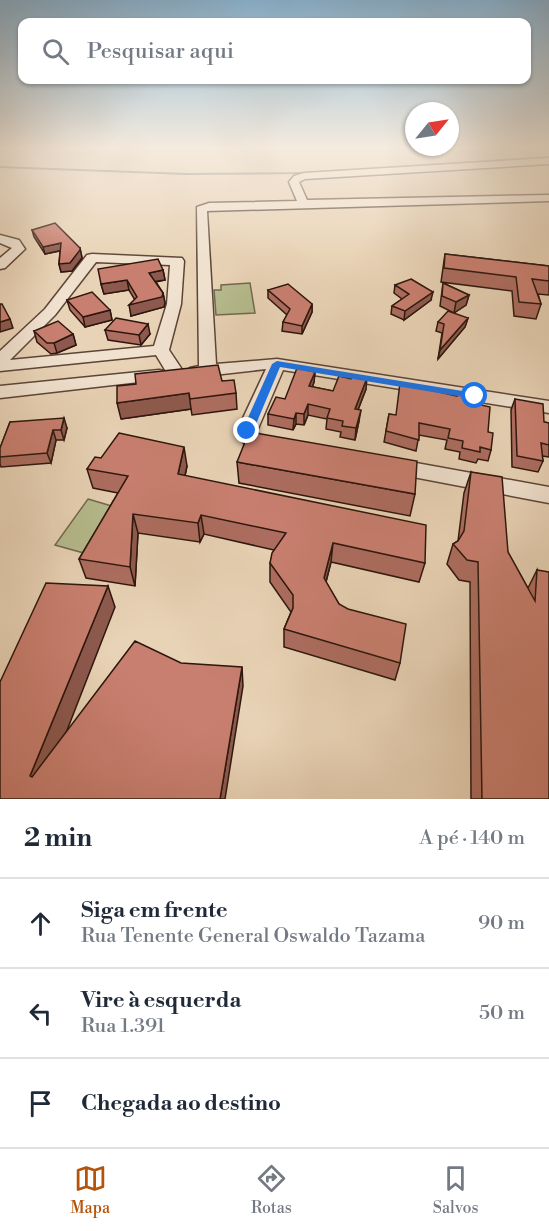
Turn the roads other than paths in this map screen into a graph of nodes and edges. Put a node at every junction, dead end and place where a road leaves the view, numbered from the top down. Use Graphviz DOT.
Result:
graph roads {
  1 [pos="295,184"];
  2 [pos="549,198"];
  3 [pos="304,206"];
  4 [pos="0,239"];
  5 [pos="0,265"];
  6 [pos="161,350"];
  7 [pos="0,360"];
  8 [pos="277,364"];
  9 [pos="0,366"];
  10 [pos="209,371"];
  11 [pos="176,374"];
  12 [pos="0,392"];
  13 [pos="549,407"];
  14 [pos="290,448"];
  15 [pos="378,464"];
  16 [pos="549,495"];
  1 -- 3 [label="street"];
  2 -- 3 [label="street"];
  3 -- 10 [label="street"];
  4 -- 5 [label="street"];
  6 -- 7 [label="street"];
  6 -- 9 [label="street"];
  6 -- 11 [label="street"];
  8 -- 10 [label="street"];
  8 -- 13 [label="street"];
  8 -- 14 [label="street"];
  10 -- 11 [label="street"];
  11 -- 12 [label="street"];
  15 -- 16 [label="street"];
}
